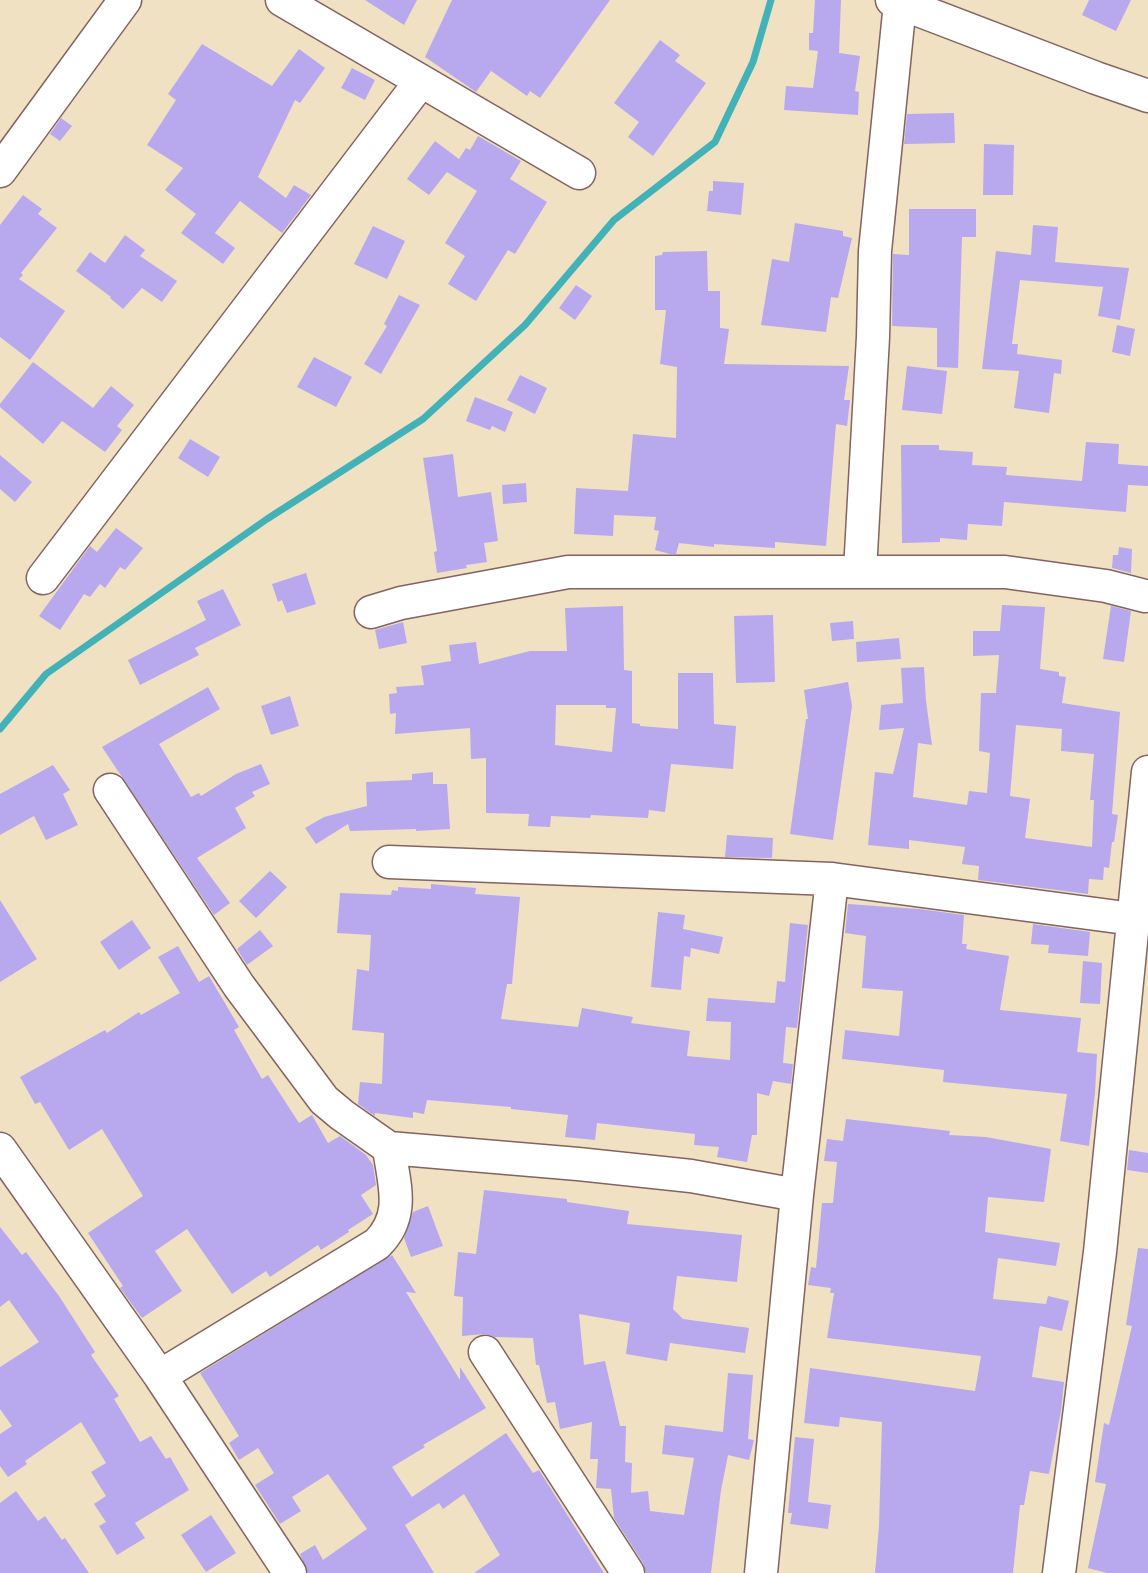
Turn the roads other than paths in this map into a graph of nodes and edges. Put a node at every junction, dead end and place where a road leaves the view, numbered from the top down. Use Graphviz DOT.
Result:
graph roads {
  1 [pos="125,0"];
  2 [pos="282,0"];
  3 [pos="896,2"];
  4 [pos="421,81"];
  5 [pos="1148,96"];
  6 [pos="0,171"];
  7 [pos="579,173"];
  8 [pos="860,570"];
  9 [pos="43,578"];
  10 [pos="1147,589"];
  11 [pos="371,612"];
  12 [pos="1148,772"];
  13 [pos="110,790"];
  14 [pos="388,862"];
  15 [pos="832,879"];
  16 [pos="1133,919"];
  17 [pos="390,1148"];
  18 [pos="0,1149"];
  19 [pos="797,1195"];
  20 [pos="485,1352"];
  21 [pos="160,1376"];
  22 [pos="290,1573"];
  23 [pos="628,1573"];
  24 [pos="761,1573"];
  25 [pos="1059,1573"];
  1 -- 6 [label="street"];
  2 -- 4 [label="street"];
  3 -- 5 [label="street"];
  3 -- 8 [label="street"];
  4 -- 7 [label="street"];
  4 -- 9 [label="street"];
  8 -- 10 [label="street"];
  8 -- 11 [label="street"];
  12 -- 16 [label="street"];
  13 -- 17 [label="street"];
  14 -- 15 [label="street"];
  15 -- 16 [label="street"];
  15 -- 19 [label="street"];
  16 -- 25 [label="street"];
  17 -- 19 [label="street"];
  17 -- 21 [label="street"];
  18 -- 21 [label="street"];
  19 -- 24 [label="street"];
  20 -- 23 [label="street"];
  21 -- 22 [label="street"];
}
